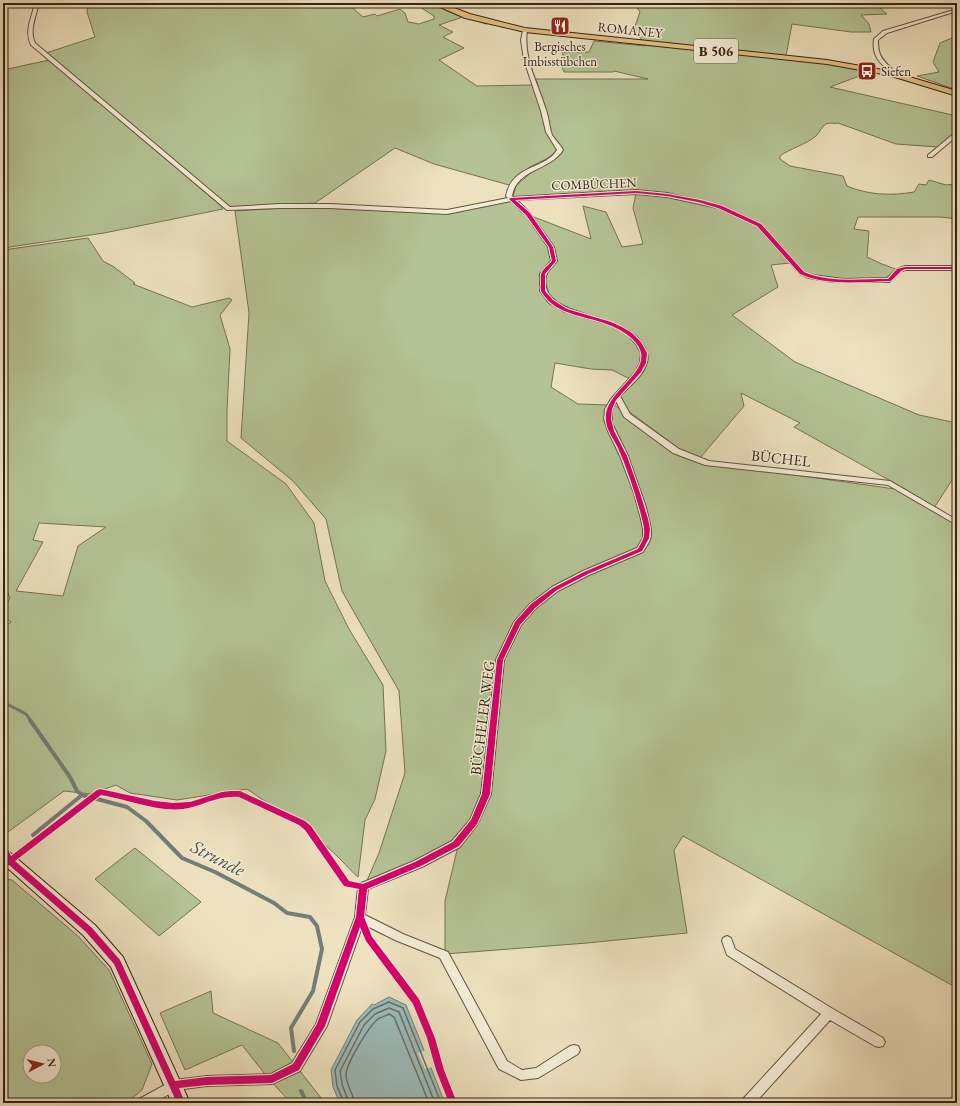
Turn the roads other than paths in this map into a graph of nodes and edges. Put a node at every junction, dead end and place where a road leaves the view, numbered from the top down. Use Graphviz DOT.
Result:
graph roads {
  1 [pos="37,3"];
  2 [pos="435,3"];
  3 [pos="957,10"];
  4 [pos="525,30"];
  5 [pos="889,73"];
  6 [pos="957,94"];
  7 [pos="957,133"];
  8 [pos="930,156"];
  9 [pos="512,199"];
  10 [pos="957,268"];
  11 [pos="617,396"];
  12 [pos="957,523"];
  13 [pos="5,860"];
  14 [pos="360,917"];
  15 [pos="728,941"];
  16 [pos="829,1013"];
  17 [pos="879,1042"];
  18 [pos="574,1050"];
  19 [pos="174,1085"];
  20 [pos="143,1103"];
  21 [pos="181,1103"];
  22 [pos="747,1103"];
  1 -- 9 [label="street, COMBÜCHEN"];
  2 -- 4 [label="main road, ROMANEY / B 506"];
  3 -- 5 [label="street"];
  4 -- 5 [label="main road, ROMANEY / B 506"];
  4 -- 9 [label="street"];
  5 -- 6 [label="main road, B 506"];
  7 -- 8 [label="street"];
  9 -- 10 [label="street, COMBÜCHEN"];
  9 -- 11 [label="street, BÜCHELER WEG"];
  11 -- 12 [label="street, BÜCHEL"];
  11 -- 14 [label="street, BÜCHELER WEG"];
  13 -- 19 [label="main road"];
  14 -- 18 [label="street"];
  14 -- 19 [label="street, BÜCHELER WEG"];
  15 -- 16 [label="street"];
  16 -- 17 [label="street"];
  16 -- 22 [label="street"];
  19 -- 20 [label="street"];
  19 -- 21 [label="main road"];
}
